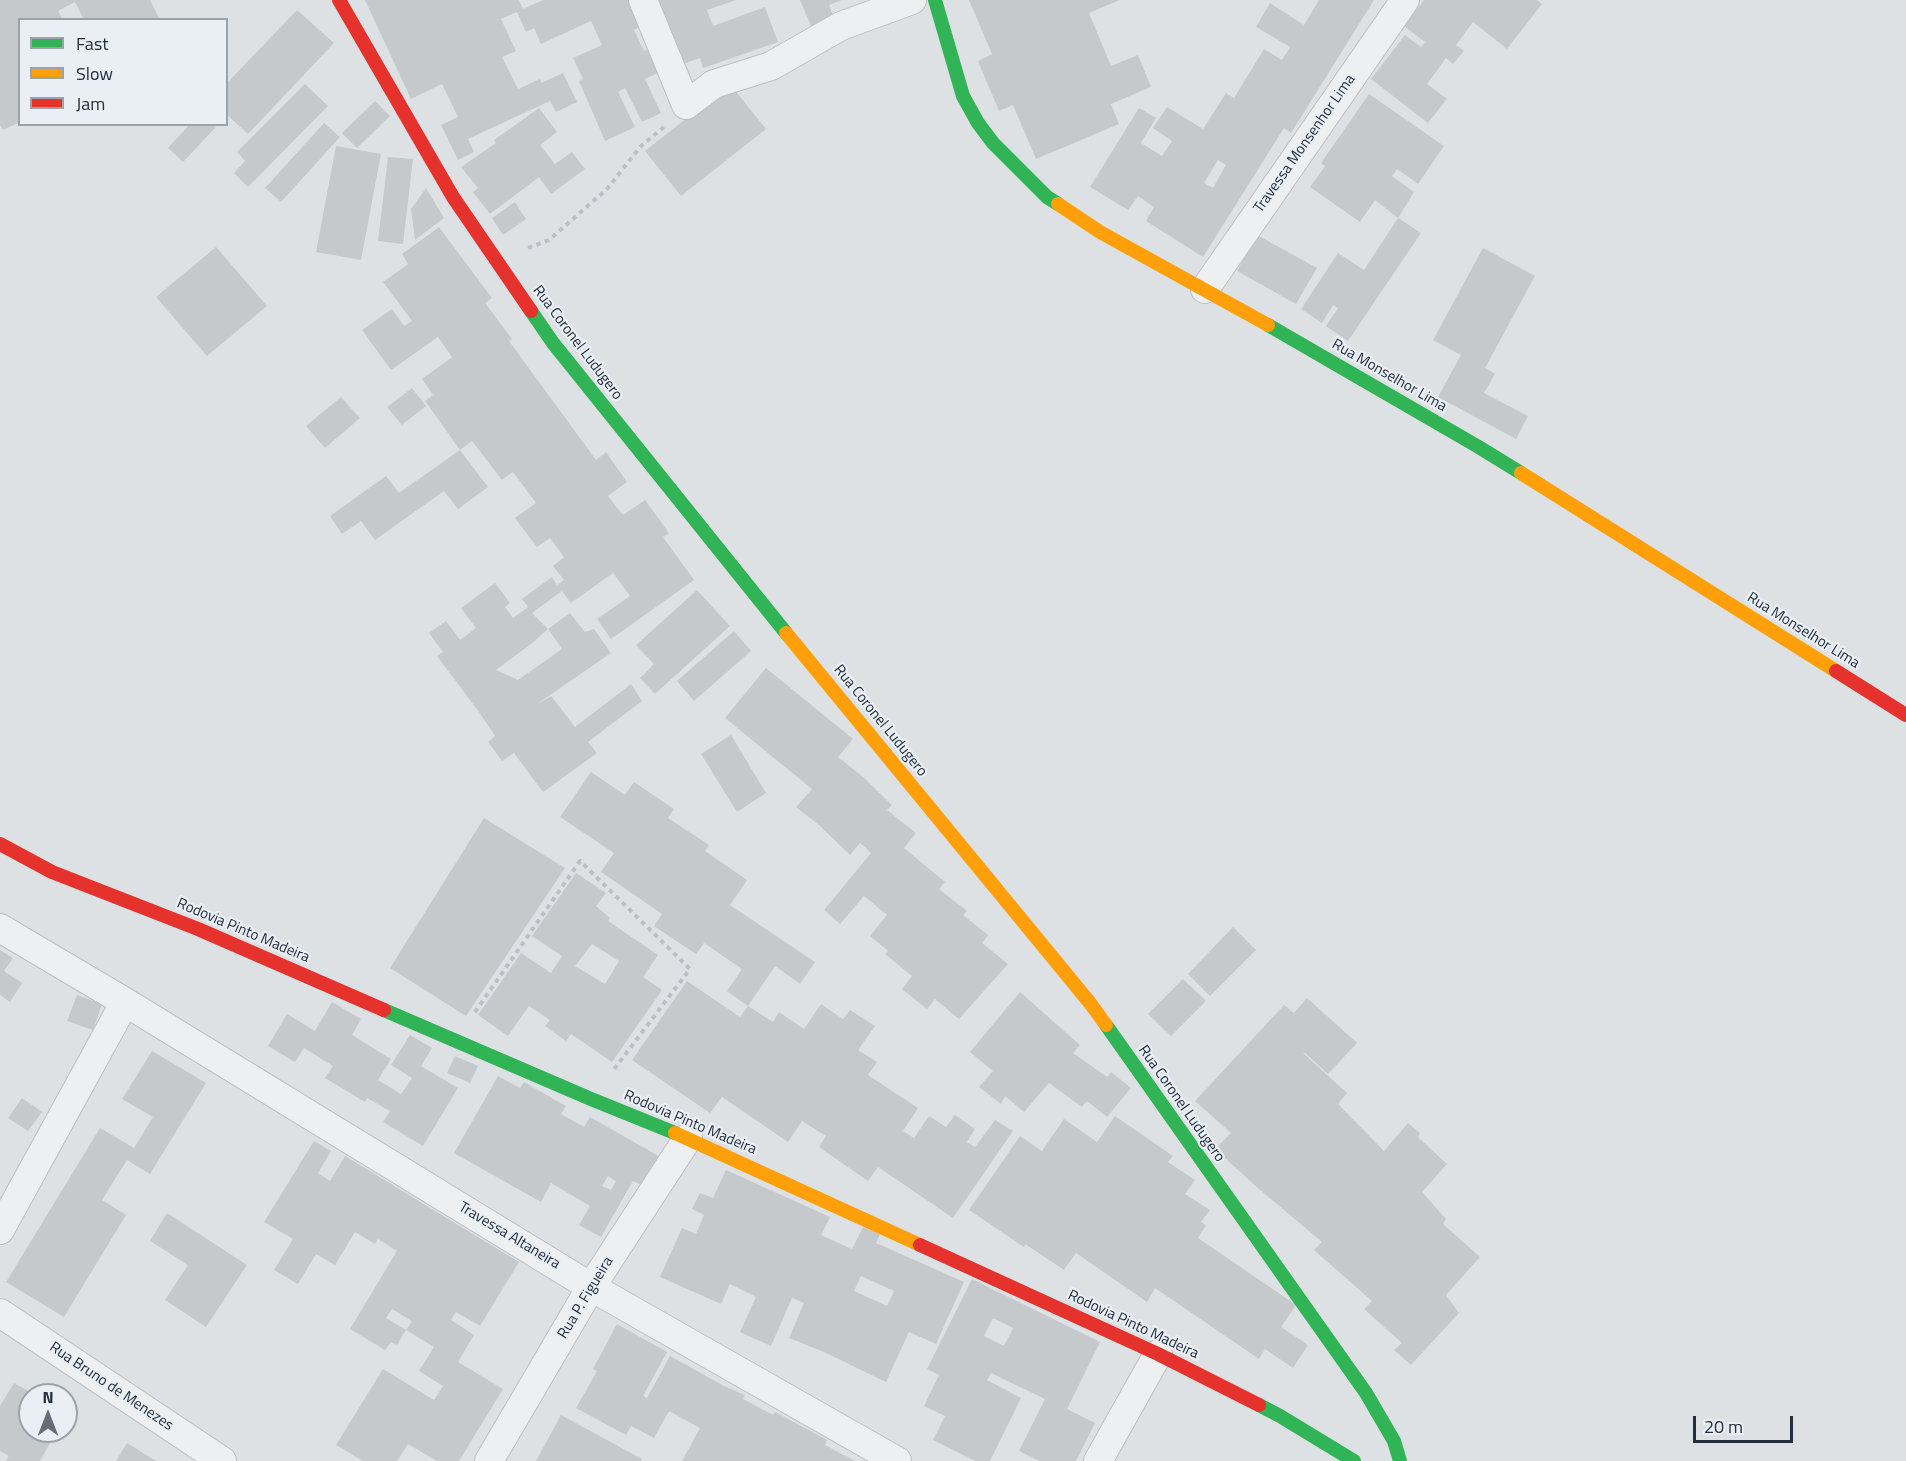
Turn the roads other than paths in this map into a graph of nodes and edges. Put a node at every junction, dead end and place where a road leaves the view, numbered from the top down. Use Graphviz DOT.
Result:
graph roads {
  1 [pos="339,0"];
  2 [pos="643,0"];
  3 [pos="912,0"];
  4 [pos="935,0"];
  5 [pos="1405,0"];
  6 [pos="1205,289"];
  7 [pos="1906,715"];
  8 [pos="0,844"];
  9 [pos="0,928"];
  10 [pos="125,1002"];
  11 [pos="688,1138"];
  12 [pos="0,1230"];
  13 [pos="591,1287"];
  14 [pos="0,1313"];
  15 [pos="1158,1354"];
  16 [pos="222,1461"];
  17 [pos="489,1461"];
  18 [pos="897,1461"];
  19 [pos="1098,1461"];
  20 [pos="1354,1461"];
  21 [pos="1400,1461"];
  1 -- 21 [label="street, Rua Coronel Ludugero"];
  2 -- 3 [label="street"];
  4 -- 6 [label="street, Rua Monselhor Lima"];
  5 -- 6 [label="street, Travessa Monsenhor Lima"];
  6 -- 7 [label="street, Rua Monselhor Lima"];
  8 -- 11 [label="street, Rodovia Pinto Madeira"];
  9 -- 10 [label="street, Travessa Altaneira"];
  10 -- 12 [label="street"];
  10 -- 13 [label="street, Travessa Altaneira"];
  11 -- 13 [label="street, Rua P. Figueira"];
  11 -- 15 [label="street, Rodovia Pinto Madeira"];
  13 -- 17 [label="street, Rua P. Figueira"];
  13 -- 18 [label="street, Travessa Altaneira"];
  14 -- 16 [label="street, Rua Bruno de Menezes"];
  15 -- 19 [label="street"];
  15 -- 20 [label="street, Rodovia Pinto Madeira"];
}
